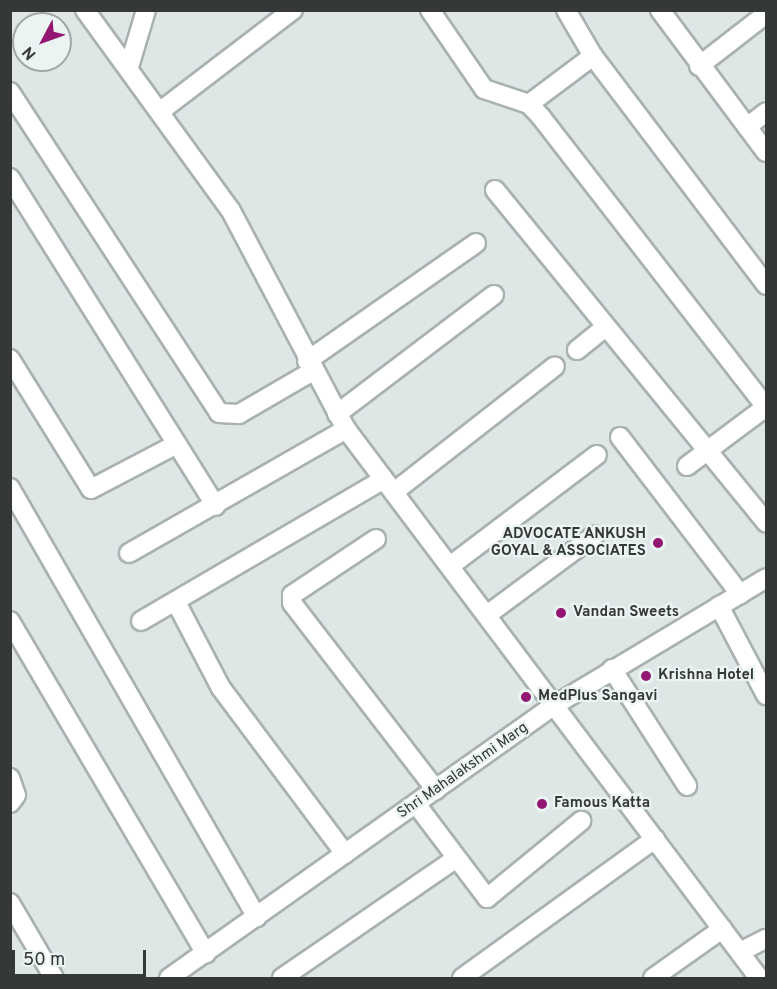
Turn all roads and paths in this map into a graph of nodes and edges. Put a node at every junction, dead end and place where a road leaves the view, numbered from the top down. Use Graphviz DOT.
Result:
graph roads {
  1 [pos="85,10"];
  2 [pos="147,10"];
  3 [pos="293,10"];
  4 [pos="430,10"];
  5 [pos="566,10"];
  6 [pos="660,10"];
  7 [pos="766,14"];
  8 [pos="593,56"];
  9 [pos="699,66"];
  10 [pos="129,67"];
  11 [pos="10,92"];
  12 [pos="529,105"];
  13 [pos="162,110"];
  14 [pos="766,112"];
  15 [pos="747,127"];
  16 [pos="766,152"];
  17 [pos="10,178"];
  18 [pos="495,190"];
  19 [pos="476,243"];
  20 [pos="766,285"];
  21 [pos="494,295"];
  22 [pos="603,329"];
  23 [pos="577,350"];
  24 [pos="10,359"];
  25 [pos="310,366"];
  26 [pos="555,366"];
  27 [pos="766,407"];
  28 [pos="342,421"];
  29 [pos="620,437"];
  30 [pos="177,444"];
  31 [pos="709,450"];
  32 [pos="597,455"];
  33 [pos="687,466"];
  34 [pos="389,485"];
  35 [pos="10,488"];
  36 [pos="216,506"];
  37 [pos="766,522"];
  38 [pos="595,535"];
  39 [pos="376,539"];
  40 [pos="129,553"];
  41 [pos="450,566"];
  42 [pos="766,578"];
  43 [pos="740,594"];
  44 [pos="176,602"];
  45 [pos="719,606"];
  46 [pos="488,615"];
  47 [pos="10,621"];
  48 [pos="141,621"];
  49 [pos="612,669"];
  50 [pos="766,695"];
  51 [pos="555,705"];
  52 [pos="10,778"];
  53 [pos="687,786"];
  54 [pos="435,790"];
  55 [pos="10,802"];
  56 [pos="416,804"];
  57 [pos="581,820"];
  58 [pos="655,839"];
  59 [pos="345,854"];
  60 [pos="455,859"];
  61 [pos="10,903"];
  62 [pos="257,917"];
  63 [pos="722,929"];
  64 [pos="766,939"];
  65 [pos="740,952"];
  66 [pos="206,954"];
  67 [pos="54,978"];
  68 [pos="169,978"];
  69 [pos="282,978"];
  70 [pos="462,978"];
  71 [pos="653,978"];
  72 [pos="759,978"];
  1 -- 10 [label="street"];
  2 -- 10 [label="street"];
  3 -- 13 [label="street"];
  4 -- 12 [label="street"];
  5 -- 8 [label="street"];
  6 -- 9 [label="street"];
  7 -- 9 [label="street"];
  8 -- 12 [label="street"];
  8 -- 20 [label="street"];
  9 -- 15 [label="street"];
  10 -- 13 [label="street"];
  11 -- 25 [label="street"];
  12 -- 27 [label="street"];
  13 -- 25 [label="street"];
  14 -- 15 [label="street"];
  15 -- 16 [label="street"];
  17 -- 30 [label="street"];
  18 -- 22 [label="street"];
  19 -- 25 [label="street"];
  21 -- 28 [label="street"];
  22 -- 23 [label="street"];
  22 -- 31 [label="street"];
  24 -- 30 [label="street"];
  25 -- 28 [label="street"];
  26 -- 34 [label="street"];
  27 -- 31 [label="street"];
  28 -- 34 [label="street"];
  28 -- 36 [label="street"];
  29 -- 43 [label="street"];
  30 -- 36 [label="street"];
  31 -- 33 [label="street"];
  31 -- 37 [label="street"];
  32 -- 41 [label="street"];
  34 -- 41 [label="street"];
  34 -- 44 [label="street"];
  35 -- 62 [label="street"];
  36 -- 40 [label="street"];
  38 -- 46 [label="street"];
  39 -- 54 [label="street"];
  41 -- 46 [label="street"];
  42 -- 43 [label="street, Shri Mahalakshmi Marg"];
  43 -- 45 [label="street, Shri Mahalakshmi Marg"];
  44 -- 48 [label="street"];
  44 -- 59 [label="street"];
  45 -- 49 [label="street, Shri Mahalakshmi Marg"];
  45 -- 50 [label="street"];
  46 -- 51 [label="street"];
  47 -- 66 [label="street"];
  49 -- 51 [label="street, Shri Mahalakshmi Marg"];
  49 -- 53 [label="street"];
  51 -- 54 [label="street, Shri Mahalakshmi Marg"];
  51 -- 58 [label="street"];
  52 -- 55 [label="street"];
  54 -- 56 [label="street, Shri Mahalakshmi Marg"];
  56 -- 59 [label="street, Shri Mahalakshmi Marg"];
  56 -- 60 [label="street"];
  57 -- 60 [label="street"];
  58 -- 63 [label="street"];
  58 -- 70 [label="street"];
  59 -- 62 [label="street, Shri Mahalakshmi Marg"];
  60 -- 69 [label="street"];
  61 -- 67 [label="street"];
  62 -- 66 [label="street, Shri Mahalakshmi Marg"];
  63 -- 65 [label="street"];
  63 -- 71 [label="street"];
  64 -- 65 [label="street"];
  65 -- 72 [label="street"];
  66 -- 68 [label="street, Shri Mahalakshmi Marg"];
}
